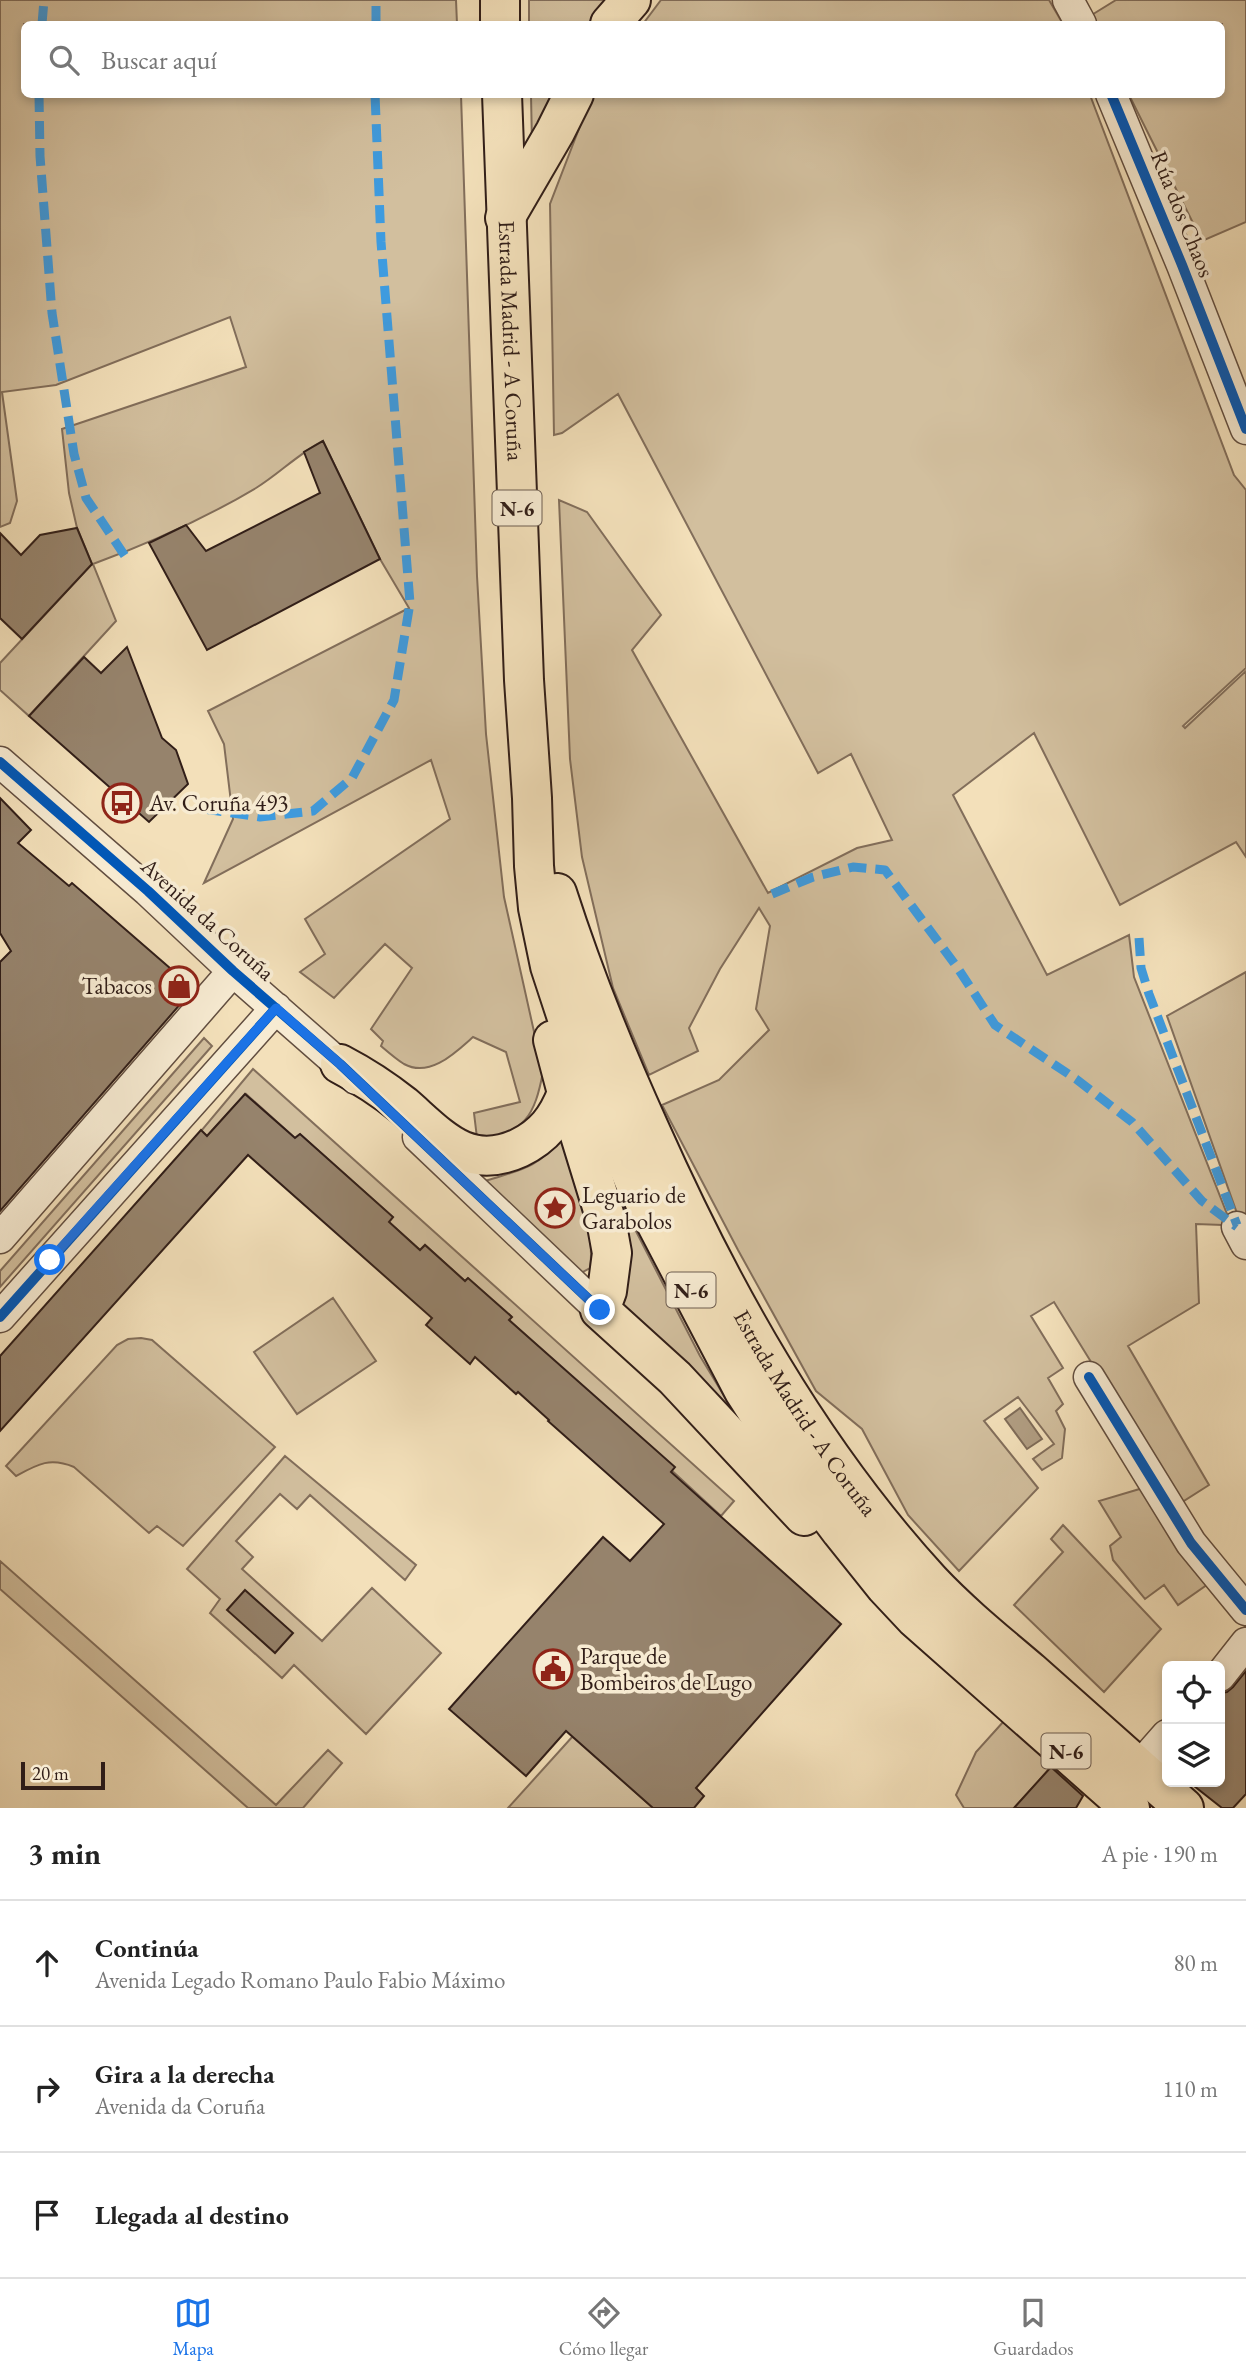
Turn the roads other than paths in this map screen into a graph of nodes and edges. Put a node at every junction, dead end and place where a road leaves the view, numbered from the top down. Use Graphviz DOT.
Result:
graph roads {
  1 [pos="500,0"];
  2 [pos="631,0"];
  3 [pos="500,21"];
  4 [pos="613,21"];
  5 [pos="502,98"];
  6 [pos="572,98"];
  7 [pos="1113,98"];
  8 [pos="505,218"];
  9 [pos="1246,429"];
  10 [pos="0,762"];
  11 [pos="532,798"];
  12 [pos="550,966"];
  13 [pos="233,971"];
  14 [pos="276,1008"];
  15 [pos="340,1064"];
  16 [pos="567,1093"];
  17 [pos="0,1238"];
  18 [pos="600,1310"];
  19 [pos="0,1317"];
  20 [pos="1089,1377"];
  21 [pos="884,1586"];
  22 [pos="1246,1610"];
  23 [pos="1246,1643"];
  24 [pos="1225,1670"];
  25 [pos="1162,1741"];
  26 [pos="1121,1794"];
  27 [pos="1184,1808"];
  1 -- 3 [label="highway"];
  2 -- 4 [label="highway"];
  5 -- 8 [label="highway, Estrada Madrid - A Coruña / N-6"];
  6 -- 8 [label="highway"];
  7 -- 9 [label="street, Rúa dos Chaos"];
  8 -- 11 [label="highway, Estrada Madrid - A Coruña / N-6"];
  10 -- 13 [label="street, Avenida da Coruña"];
  11 -- 12 [label="highway, Estrada Madrid - A Coruña / N-6"];
  11 -- 26 [label="highway, Estrada Madrid - A Coruña / N-6"];
  12 -- 16 [label="highway"];
  12 -- 21 [label="highway, Estrada Madrid - A Coruña / N-6"];
  13 -- 14 [label="street, Avenida da Coruña"];
  13 -- 17 [label="street"];
  14 -- 15 [label="street, Avenida da Coruña"];
  14 -- 19 [label="street"];
  15 -- 16 [label="highway"];
  15 -- 18 [label="street, Avenida da Coruña"];
  16 -- 18 [label="highway"];
  18 -- 21 [label="highway, N-6"];
  20 -- 22 [label="street"];
  21 -- 26 [label="highway, Estrada Madrid - A Coruña / N-6"];
  23 -- 24 [label="street"];
  25 -- 26 [label="street"];
  26 -- 27 [label="highway, Estrada Madrid - A Coruña / N-6"];
}
